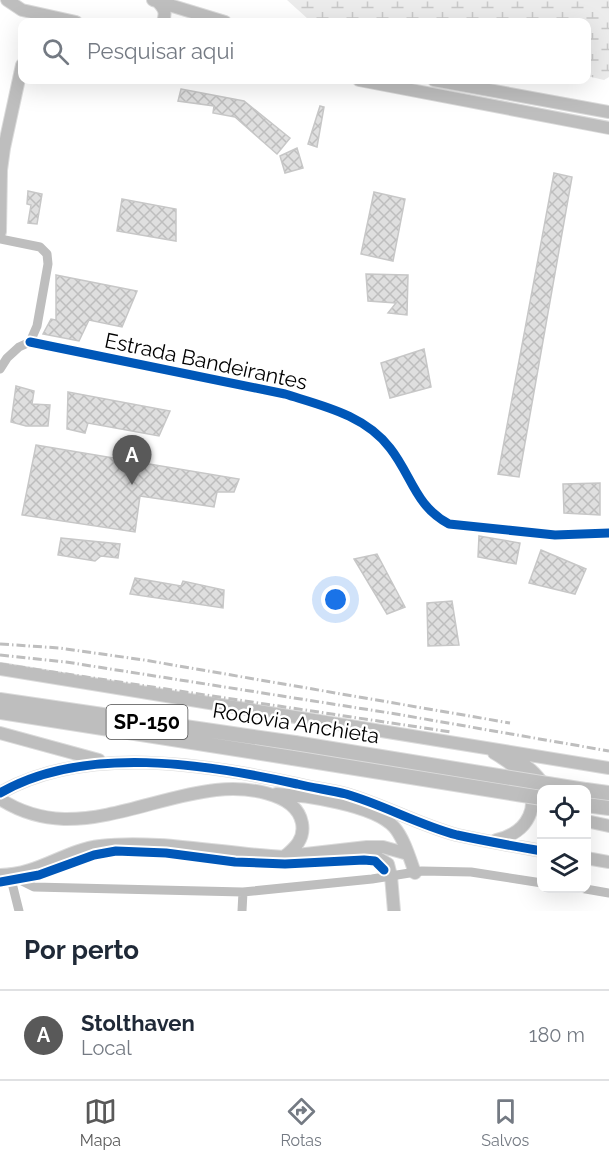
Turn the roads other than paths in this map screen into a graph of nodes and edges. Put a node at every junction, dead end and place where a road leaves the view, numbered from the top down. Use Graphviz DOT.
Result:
graph roads {
  1 [pos="7,0"];
  2 [pos="156,1"];
  3 [pos="36,18"];
  4 [pos="165,18"];
  5 [pos="212,18"];
  6 [pos="18,83"];
  7 [pos="380,84"];
  8 [pos="456,84"];
  9 [pos="609,112"];
  10 [pos="609,128"];
  11 [pos="0,221"];
  12 [pos="0,232"];
  13 [pos="0,239"];
  14 [pos="30,342"];
  15 [pos="0,369"];
  16 [pos="609,533"];
  17 [pos="0,669"];
  18 [pos="0,700"];
  19 [pos="0,712"];
  20 [pos="0,734"];
  21 [pos="489,750"];
  22 [pos="112,763"];
  23 [pos="609,768"];
  24 [pos="545,785"];
  25 [pos="555,785"];
  26 [pos="591,791"];
  27 [pos="0,793"];
  28 [pos="609,793"];
  29 [pos="270,794"];
  30 [pos="537,797"];
  31 [pos="0,799"];
  32 [pos="591,806"];
  33 [pos="609,808"];
  34 [pos="591,822"];
  35 [pos="609,826"];
  36 [pos="492,841"];
  37 [pos="537,850"];
  38 [pos="408,854"];
  39 [pos="284,857"];
  40 [pos="591,859"];
  41 [pos="609,862"];
  42 [pos="415,873"];
  43 [pos="5,875"];
  44 [pos="391,876"];
  45 [pos="537,882"];
  46 [pos="591,890"];
  47 [pos="243,892"];
  48 [pos="609,893"];
  49 [pos="19,911"];
  50 [pos="242,911"];
  51 [pos="394,911"];
  1 -- 3 [label="main road"];
  2 -- 4 [label="main road"];
  2 -- 5 [label="main road"];
  6 -- 11 [label="main road"];
  7 -- 10 [label="main road"];
  8 -- 9 [label="main road"];
  11 -- 12 [label="main road"];
  13 -- 14 [label="street"];
  14 -- 15 [label="street"];
  14 -- 16 [label="street, Estrada Bandeirantes"];
  17 -- 21 [label="main road"];
  18 -- 25 [label="highway, Rodovia Anchieta / SP-150, bridge"];
  19 -- 30 [label="highway, Rodovia Anchieta / SP-150, bridge"];
  20 -- 22 [label="main road"];
  21 -- 23 [label="main road"];
  21 -- 24 [label="main road"];
  21 -- 36 [label="main road"];
  22 -- 27 [label="main road"];
  22 -- 36 [label="main road"];
  26 -- 28 [label="highway, Rodovia Anchieta / SP-150"];
  29 -- 31 [label="main road"];
  29 -- 38 [label="main road"];
  29 -- 39 [label="main road"];
  32 -- 33 [label="highway"];
  34 -- 35 [label="main road"];
  36 -- 37 [label="main road"];
  38 -- 39 [label="main road"];
  38 -- 42 [label="main road"];
  39 -- 43 [label="main road"];
  39 -- 44 [label="main road"];
  40 -- 41 [label="main road"];
  42 -- 44 [label="street"];
  42 -- 45 [label="street"];
  43 -- 47 [label="street"];
  43 -- 49 [label="street"];
  44 -- 47 [label="street"];
  44 -- 51 [label="main road"];
  46 -- 48 [label="street"];
  47 -- 50 [label="street"];
}
